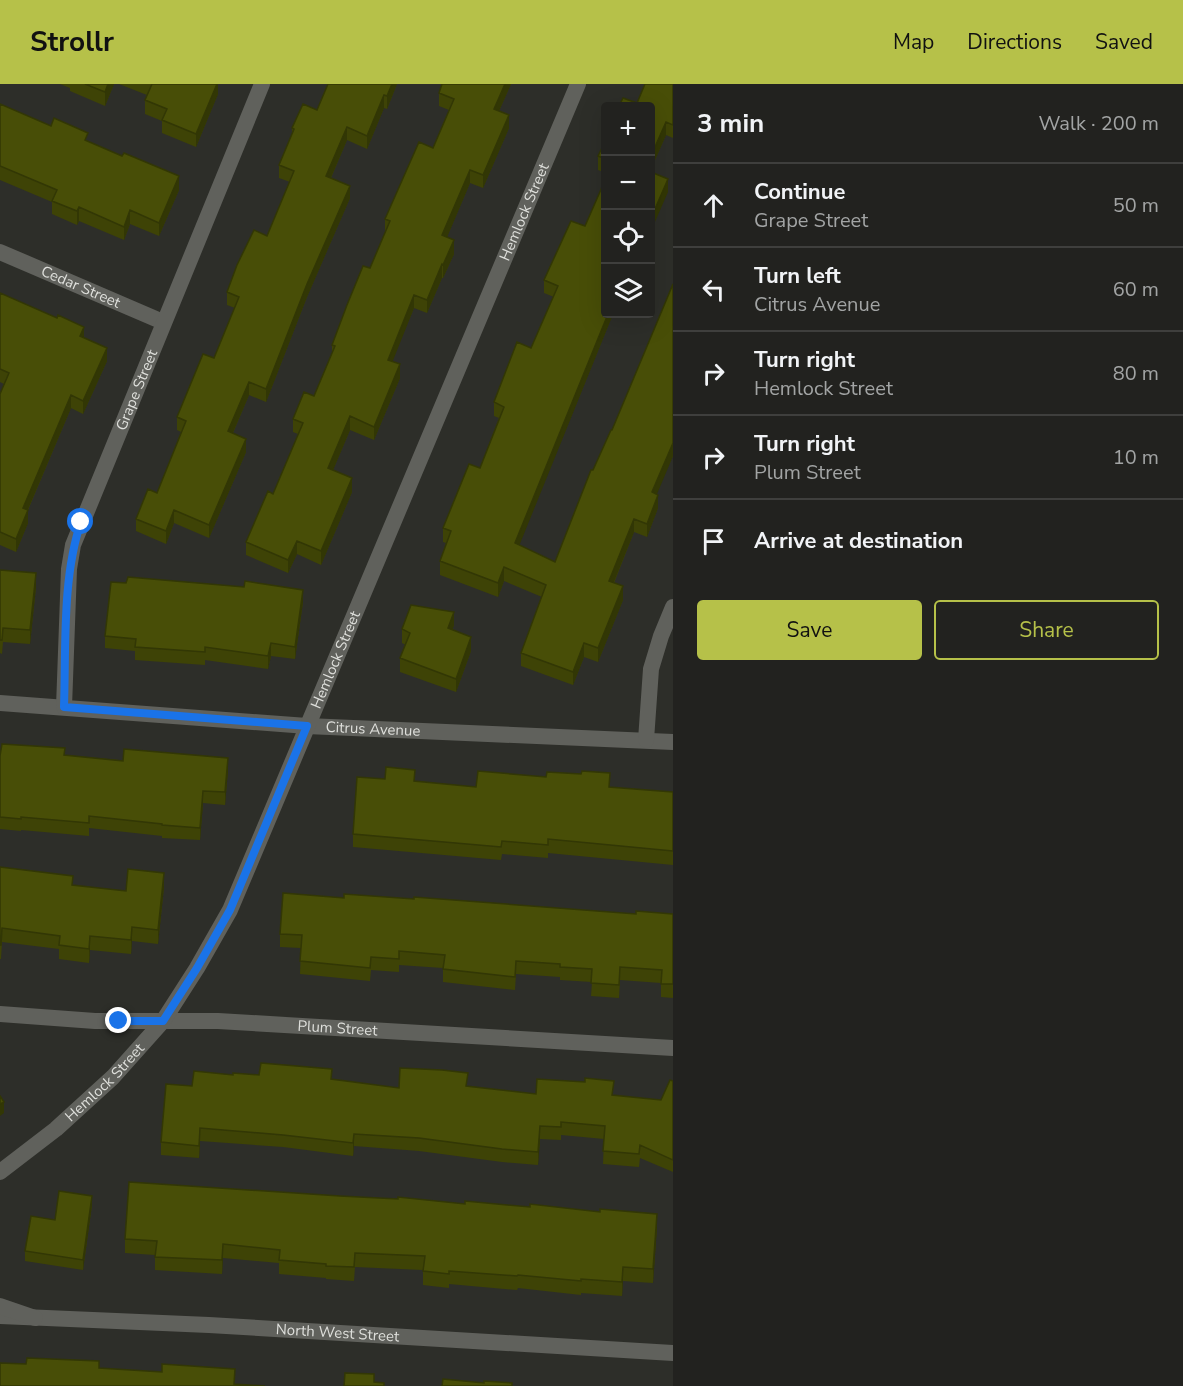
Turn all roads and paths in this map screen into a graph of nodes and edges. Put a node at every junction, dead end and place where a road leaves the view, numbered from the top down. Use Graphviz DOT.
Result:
graph roads {
  1 [pos="262,84"];
  2 [pos="578,84"];
  3 [pos="0,252"];
  4 [pos="164,322"];
  5 [pos="673,606"];
  6 [pos="0,703"];
  7 [pos="64,707"];
  8 [pos="307,726"];
  9 [pos="646,740"];
  10 [pos="673,742"];
  11 [pos="0,1014"];
  12 [pos="163,1021"];
  13 [pos="673,1048"];
  14 [pos="0,1172"];
  15 [pos="0,1306"];
  16 [pos="0,1316"];
  17 [pos="35,1318"];
  18 [pos="673,1353"];
  1 -- 4 [label="street, Grape Street"];
  2 -- 8 [label="street, Hemlock Street"];
  3 -- 4 [label="street, Cedar Street"];
  4 -- 7 [label="street, Grape Street"];
  5 -- 9 [label="street"];
  6 -- 7 [label="street, Citrus Avenue"];
  7 -- 8 [label="street, Citrus Avenue"];
  8 -- 9 [label="street, Citrus Avenue"];
  8 -- 12 [label="street, Hemlock Street"];
  9 -- 10 [label="street, Citrus Avenue"];
  11 -- 12 [label="street, Plum Street"];
  12 -- 13 [label="street, Plum Street"];
  12 -- 14 [label="street, Hemlock Street"];
  15 -- 17 [label="street"];
  16 -- 17 [label="street, North West Street"];
  17 -- 18 [label="street, North West Street"];
}
